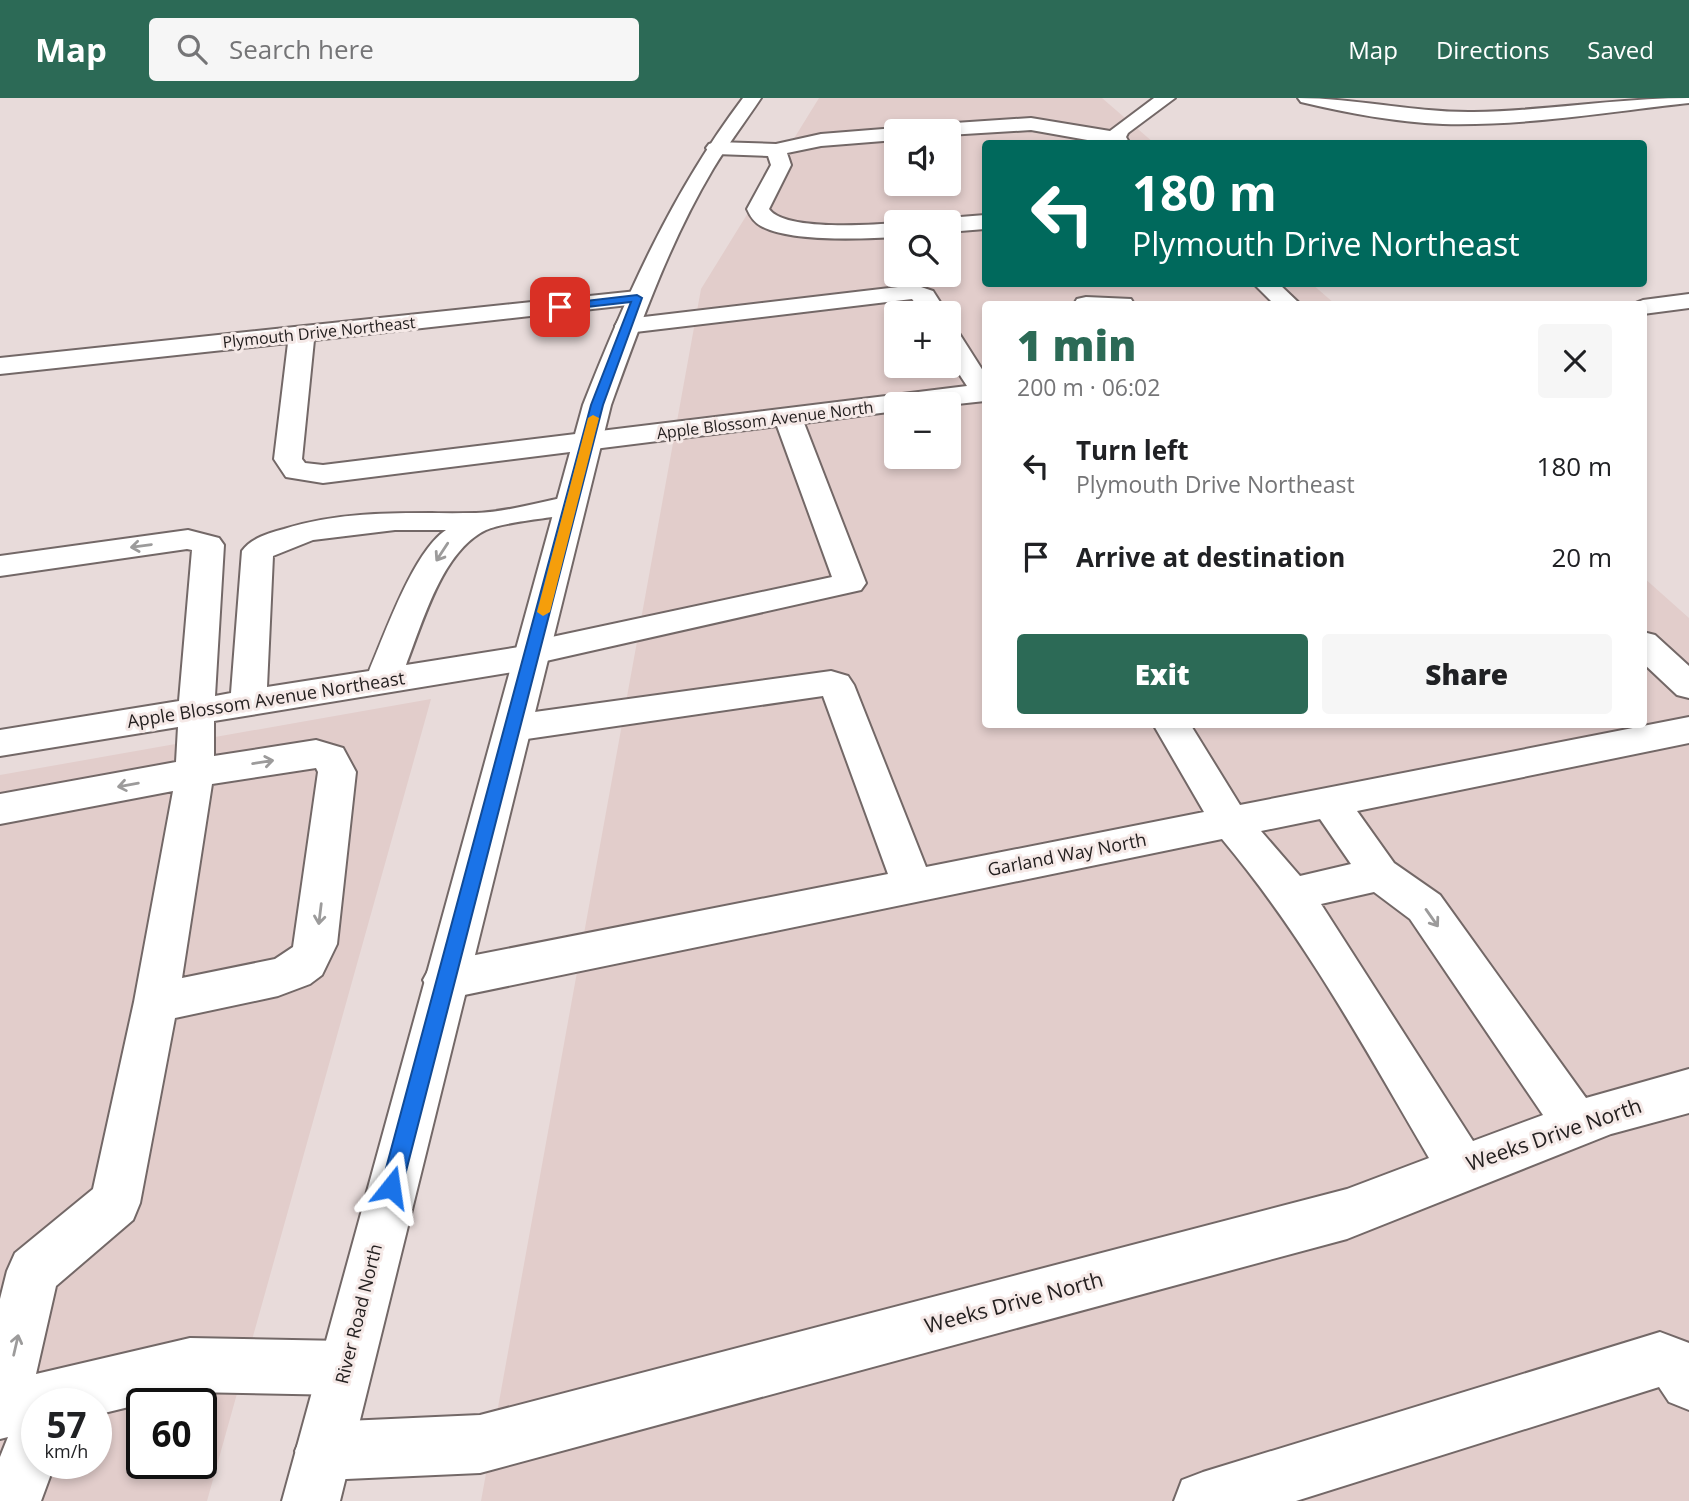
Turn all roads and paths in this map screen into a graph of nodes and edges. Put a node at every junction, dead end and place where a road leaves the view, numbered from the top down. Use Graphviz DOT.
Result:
graph roads {
  1 [pos="752,98"];
  2 [pos="1166,98"];
  3 [pos="1307,98"];
  4 [pos="1689,98"];
  5 [pos="961,129"];
  6 [pos="884,135"];
  7 [pos="1114,140"];
  8 [pos="1119,140"];
  9 [pos="716,148"];
  10 [pos="776,150"];
  11 [pos="982,222"];
  12 [pos="961,224"];
  13 [pos="884,231"];
  14 [pos="1269,287"];
  15 [pos="928,301"];
  16 [pos="1285,301"];
  17 [pos="1689,301"];
  18 [pos="1647,306"];
  19 [pos="632,312"];
  20 [pos="302,334"];
  21 [pos="961,356"];
  22 [pos="0,366"];
  23 [pos="982,389"];
  24 [pos="982,392"];
  25 [pos="788,417"];
  26 [pos="587,443"];
  27 [pos="570,505"];
  28 [pos="478,522"];
  29 [pos="0,566"];
  30 [pos="1647,647"];
  31 [pos="532,655"];
  32 [pos="382,681"];
  33 [pos="1689,686"];
  34 [pos="248,703"];
  35 [pos="195,711"];
  36 [pos="513,728"];
  37 [pos="1173,728"];
  38 [pos="1689,730"];
  39 [pos="0,743"];
  40 [pos="195,773"];
  41 [pos="1329,802"];
  42 [pos="0,809"];
  43 [pos="1230,822"];
  44 [pos="1380,874"];
  45 [pos="913,887"];
  46 [pos="1290,895"];
  47 [pos="445,981"];
  48 [pos="156,1002"];
  49 [pos="1689,1091"];
  50 [pos="1577,1125"];
  51 [pos="1462,1168"];
  52 [pos="17,1273"];
  53 [pos="344,1368"];
  54 [pos="1689,1382"];
  55 [pos="25,1388"];
  56 [pos="110,1388"];
  57 [pos="21,1448"];
  58 [pos="324,1451"];
  59 [pos="12,1501"];
  60 [pos="311,1501"];
  61 [pos="1203,1501"];
  1 -- 9 [label="street, River Road North"];
  2 -- 8 [label="street"];
  3 -- 4 [label="street"];
  5 -- 7 [label="street"];
  6 -- 10 [label="street"];
  9 -- 10 [label="street"];
  9 -- 19 [label="street, River Road North"];
  10 -- 13 [label="street"];
  11 -- 12 [label="street"];
  14 -- 16 [label="street"];
  15 -- 19 [label="street, Plymouth Drive Northeast"];
  17 -- 18 [label="street"];
  19 -- 20 [label="street, Plymouth Drive Northeast"];
  19 -- 26 [label="street, River Road North"];
  20 -- 22 [label="street, Plymouth Drive Northeast"];
  20 -- 26 [label="street, Apple Blossom Avenue North"];
  21 -- 23 [label="street"];
  24 -- 25 [label="street, Apple Blossom Avenue North"];
  25 -- 26 [label="street, Apple Blossom Avenue North"];
  25 -- 31 [label="street, Apple Blossom Avenue Northeast"];
  26 -- 27 [label="street, River Road North"];
  27 -- 28 [label="street"];
  27 -- 31 [label="street, River Road North"];
  28 -- 32 [label="street, one-way"];
  28 -- 34 [label="street"];
  35 -- 29 [label="street, one-way"];
  30 -- 33 [label="street"];
  31 -- 32 [label="street, Apple Blossom Avenue Northeast"];
  31 -- 36 [label="street, River Road North"];
  32 -- 34 [label="street, Apple Blossom Avenue Northeast"];
  34 -- 35 [label="street, Apple Blossom Avenue Northeast"];
  35 -- 39 [label="street, Apple Blossom Avenue Northeast"];
  35 -- 40 [label="street"];
  36 -- 45 [label="street"];
  36 -- 47 [label="street, River Road North"];
  37 -- 43 [label="street"];
  38 -- 41 [label="street, Garland Way North"];
  40 -- 42 [label="street, one-way"];
  40 -- 48 [label="street"];
  40 -- 48 [label="street, one-way"];
  41 -- 43 [label="street, Garland Way North"];
  41 -- 44 [label="street"];
  43 -- 45 [label="street, Garland Way North"];
  43 -- 46 [label="street"];
  44 -- 46 [label="street"];
  44 -- 50 [label="street, one-way"];
  45 -- 47 [label="street, Garland Way North"];
  46 -- 51 [label="street"];
  47 -- 53 [label="street, River Road North"];
  48 -- 52 [label="street"];
  49 -- 50 [label="street, Weeks Drive North"];
  50 -- 51 [label="street, Weeks Drive North"];
  51 -- 58 [label="street, Weeks Drive North"];
  55 -- 52 [label="street, one-way"];
  53 -- 56 [label="street"];
  53 -- 58 [label="street, River Road North"];
  54 -- 61 [label="street"];
  57 -- 59 [label="street"];
  58 -- 60 [label="street, River Road North"];
}
